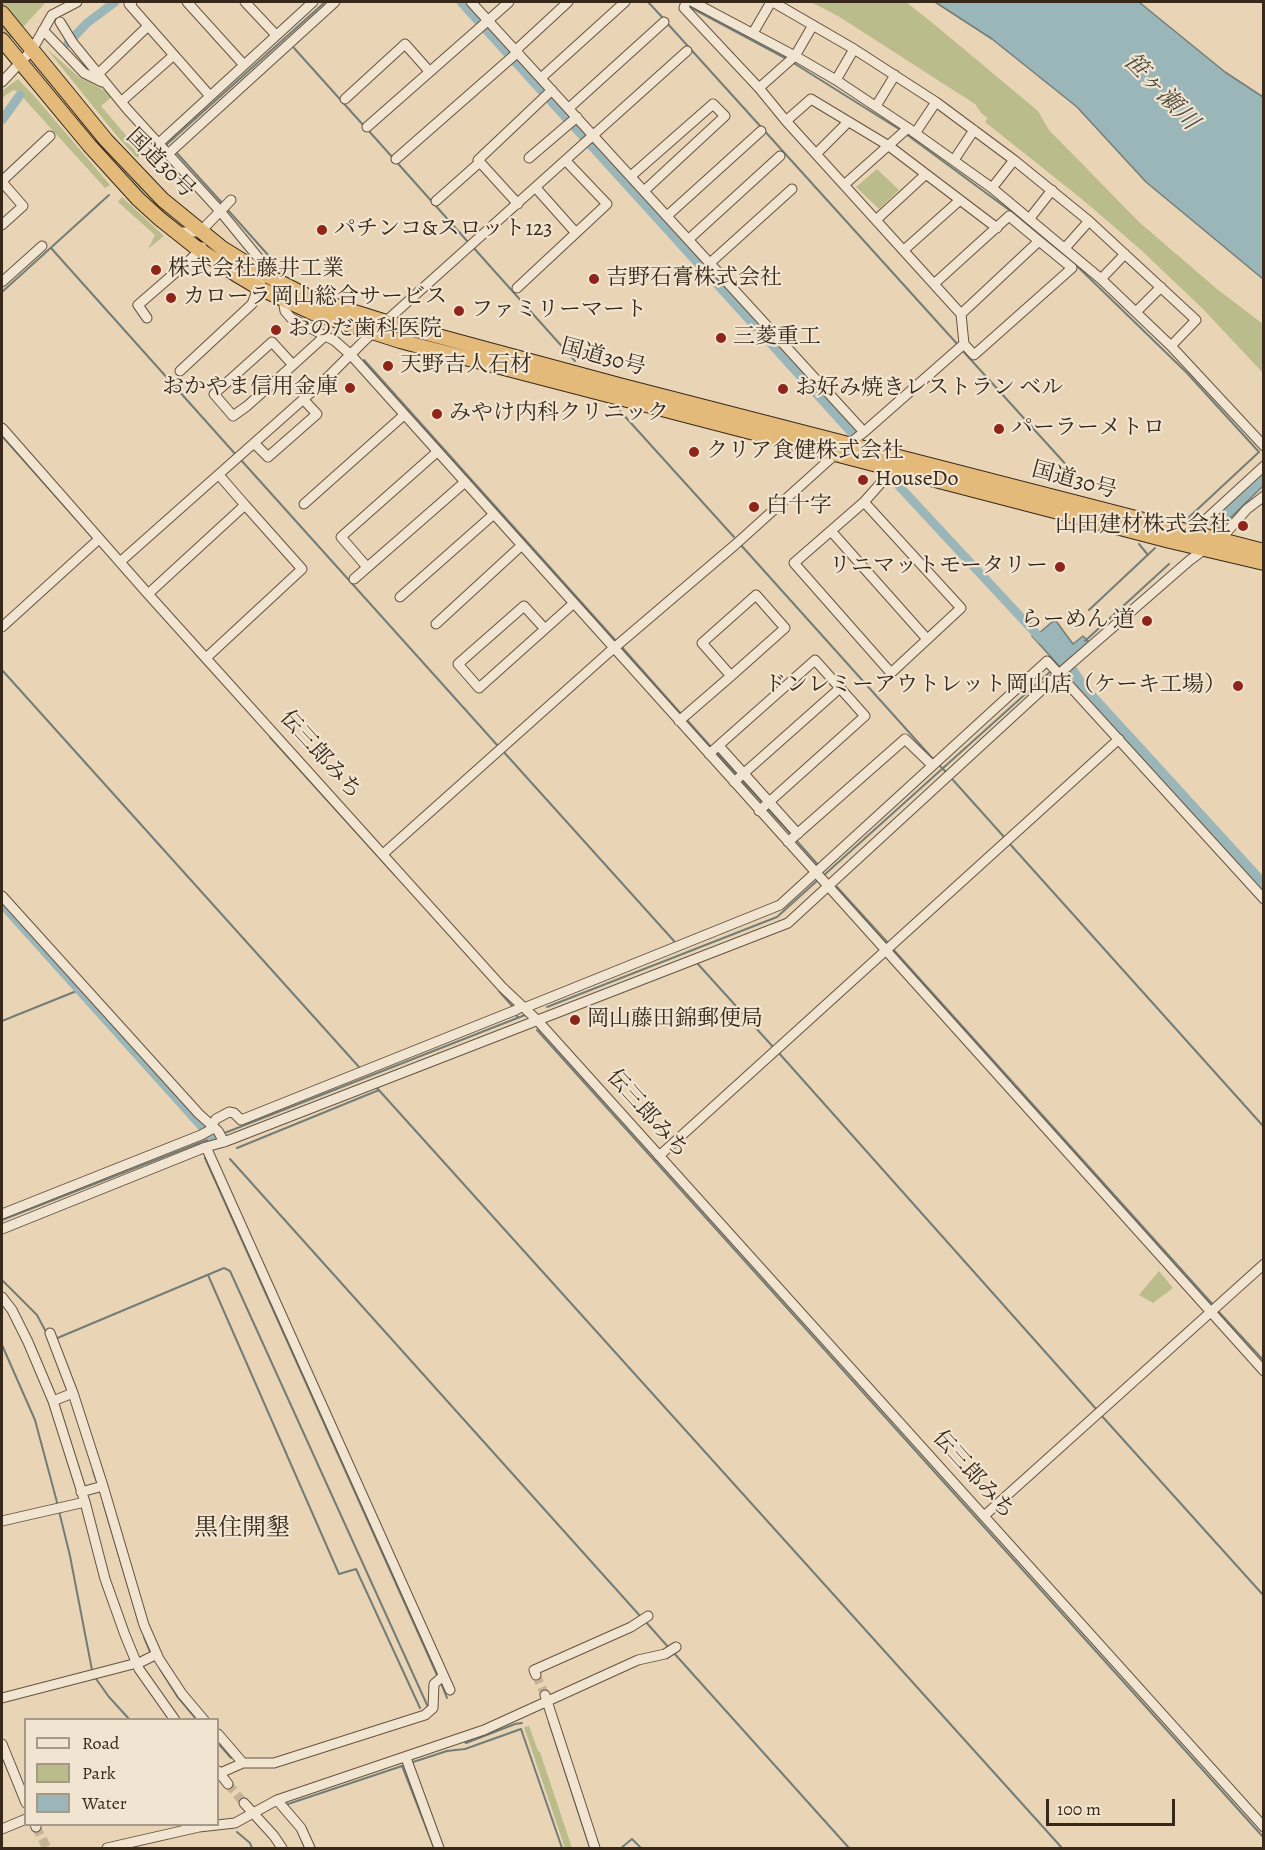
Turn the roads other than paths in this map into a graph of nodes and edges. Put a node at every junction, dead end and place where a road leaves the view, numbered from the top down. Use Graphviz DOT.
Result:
graph roads {
  1 [pos="77,2"];
  2 [pos="132,2"];
  3 [pos="187,2"];
  4 [pos="245,2"];
  5 [pos="335,2"];
  6 [pos="471,2"];
  7 [pos="509,2"];
  8 [pos="568,2"];
  9 [pos="625,2"];
  10 [pos="693,2"];
  11 [pos="772,2"];
  12 [pos="310,3"];
  13 [pos="685,4"];
  14 [pos="704,11"];
  15 [pos="2,13"];
  16 [pos="60,22"];
  17 [pos="664,22"];
  18 [pos="484,23"];
  19 [pos="813,25"];
  20 [pos="148,26"];
  21 [pos="43,30"];
  22 [pos="753,33"];
  23 [pos="276,35"];
  24 [pos="2,40"];
  25 [pos="28,45"];
  26 [pos="854,49"];
  27 [pos="687,51"];
  28 [pos="515,54"];
  29 [pos="174,55"];
  30 [pos="16,58"];
  31 [pos="792,59"];
  32 [pos="244,65"];
  33 [pos="429,71"];
  34 [pos="98,74"];
  35 [pos="895,75"];
  36 [pos="541,78"];
  37 [pos="836,80"];
  38 [pos="2,82"];
  39 [pos="107,85"];
  40 [pos="759,88"];
  41 [pos="548,93"];
  42 [pos="210,96"];
  43 [pos="345,99"];
  44 [pos="122,101"];
  45 [pos="936,102"];
  46 [pos="876,106"];
  47 [pos="569,108"];
  48 [pos="573,121"];
  49 [pos="786,121"];
  50 [pos="848,122"];
  51 [pos="367,127"];
  52 [pos="974,130"];
  53 [pos="761,131"];
  54 [pos="908,131"];
  55 [pos="50,136"];
  56 [pos="590,140"];
  57 [pos="889,146"];
  58 [pos="166,149"];
  59 [pos="816,154"];
  60 [pos="780,156"];
  61 [pos="529,158"];
  62 [pos="396,159"];
  63 [pos="954,160"];
  64 [pos="1014,160"];
  65 [pos="566,161"];
  66 [pos="480,162"];
  67 [pos="926,174"];
  68 [pos="631,177"];
  69 [pos="2,182"];
  70 [pos="844,185"];
  71 [pos="536,188"];
  72 [pos="992,188"];
  73 [pos="792,189"];
  74 [pos="1052,190"];
  75 [pos="644,191"];
  76 [pos="960,200"];
  77 [pos="436,201"];
  78 [pos="518,204"];
  79 [pos="225,206"];
  80 [pos="667,216"];
  81 [pos="1030,218"];
  82 [pos="876,220"];
  83 [pos="1089,221"];
  84 [pos="2,225"];
  85 [pos="997,228"];
  86 [pos="576,233"];
  87 [pos="689,239"];
  88 [pos="203,241"];
  89 [pos="1039,241"];
  90 [pos="42,246"];
  91 [pos="1065,248"];
  92 [pos="904,250"];
  93 [pos="1125,254"];
  94 [pos="710,263"];
  95 [pos="1101,279"];
  96 [pos="2,282"];
  97 [pos="934,284"];
  98 [pos="263,285"];
  99 [pos="1161,287"];
  100 [pos="517,288"];
  101 [pos="283,300"];
  102 [pos="1136,312"];
  103 [pos="961,314"];
  104 [pos="147,318"];
  105 [pos="386,322"];
  106 [pos="374,333"];
  107 [pos="325,336"];
  108 [pos="1171,346"];
  109 [pos="961,347"];
  110 [pos="351,355"];
  111 [pos="293,365"];
  112 [pos="180,371"];
  113 [pos="303,399"];
  114 [pos="404,415"];
  115 [pos="2,428"];
  116 [pos="864,432"];
  117 [pos="254,443"];
  118 [pos="850,443"];
  119 [pos="1263,446"];
  120 [pos="437,452"];
  121 [pos="836,454"];
  122 [pos="893,461"];
  123 [pos="1263,466"];
  124 [pos="219,475"];
  125 [pos="465,482"];
  126 [pos="1263,496"];
  127 [pos="864,502"];
  128 [pos="304,504"];
  129 [pos="245,505"];
  130 [pos="494,514"];
  131 [pos="831,531"];
  132 [pos="99,539"];
  133 [pos="1217,540"];
  134 [pos="1199,544"];
  135 [pos="522,545"];
  136 [pos="1263,551"];
  137 [pos="120,562"];
  138 [pos="1263,563"];
  139 [pos="367,567"];
  140 [pos="354,579"];
  141 [pos="148,594"];
  142 [pos="400,597"];
  143 [pos="574,603"];
  144 [pos="436,624"];
  145 [pos="2,627"];
  146 [pos="545,629"];
  147 [pos="927,639"];
  148 [pos="618,646"];
  149 [pos="206,658"];
  150 [pos="1036,673"];
  151 [pos="1058,673"];
  152 [pos="731,676"];
  153 [pos="1049,681"];
  154 [pos="840,688"];
  155 [pos="683,718"];
  156 [pos="1119,739"];
  157 [pos="714,750"];
  158 [pos="932,765"];
  159 [pos="739,778"];
  160 [pos="764,806"];
  161 [pos="793,838"];
  162 [pos="383,854"];
  163 [pos="821,875"];
  164 [pos="2,896"];
  165 [pos="1263,899"];
  166 [pos="888,947"];
  167 [pos="519,1009"];
  168 [pos="537,1020"];
  169 [pos="377,1074"];
  170 [pos="214,1133"];
  171 [pos="206,1147"];
  172 [pos="659,1156"];
  173 [pos="2,1214"];
  174 [pos="2,1229"];
  175 [pos="1263,1264"];
  176 [pos="2,1297"];
  177 [pos="1214,1309"];
  178 [pos="52,1338"];
  179 [pos="1263,1371"];
  180 [pos="70,1394"];
  181 [pos="53,1401"];
  182 [pos="100,1487"];
  183 [pos="81,1492"];
  184 [pos="85,1502"];
  185 [pos="984,1516"];
  186 [pos="2,1521"];
  187 [pos="648,1616"];
  188 [pos="676,1647"];
  189 [pos="154,1656"];
  190 [pos="137,1663"];
  191 [pos="536,1675"];
  192 [pos="440,1678"];
  193 [pos="450,1690"];
  194 [pos="2,1698"];
  195 [pos="546,1699"];
  196 [pos="174,1718"];
  197 [pos="203,1718"];
  198 [pos="219,1735"];
  199 [pos="2,1744"];
  200 [pos="407,1762"];
  201 [pos="243,1763"];
  202 [pos="219,1773"];
  203 [pos="219,1774"];
  204 [pos="228,1784"];
  205 [pos="24,1798"];
  206 [pos="244,1803"];
  207 [pos="281,1804"];
  208 [pos="254,1814"];
  209 [pos="24,1820"];
  210 [pos="219,1825"];
  211 [pos="208,1826"];
  212 [pos="1263,1827"];
  213 [pos="2,1829"];
  214 [pos="107,1848"];
  215 [pos="282,1848"];
  216 [pos="310,1848"];
  217 [pos="439,1848"];
  218 [pos="595,1848"];
  1 -- 21 [label="street"];
  2 -- 20 [label="street"];
  3 -- 32 [label="street"];
  4 -- 23 [label="street"];
  5 -- 58 [label="street"];
  6 -- 18 [label="street"];
  7 -- 18 [label="street"];
  8 -- 28 [label="street"];
  9 -- 36 [label="street"];
  10 -- 14 [label="street"];
  11 -- 19 [label="street"];
  11 -- 22 [label="street"];
  12 -- 23 [label="street"];
  13 -- 14 [label="street"];
  14 -- 22 [label="street"];
  14 -- 40 [label="street"];
  15 -- 25 [label="highway, 国道30号"];
  16 -- 34 [label="street"];
  17 -- 47 [label="street"];
  18 -- 28 [label="street"];
  18 -- 33 [label="street"];
  19 -- 26 [label="street"];
  19 -- 31 [label="street"];
  20 -- 29 [label="street"];
  20 -- 34 [label="street"];
  21 -- 25 [label="street"];
  21 -- 39 [label="street"];
  22 -- 31 [label="street"];
  23 -- 32 [label="street"];
  24 -- 30 [label="highway, 国道30号"];
  25 -- 30 [label="street"];
  25 -- 88 [label="highway, 国道30号"];
  26 -- 35 [label="street"];
  26 -- 37 [label="street"];
  27 -- 56 [label="street"];
  28 -- 36 [label="street"];
  28 -- 62 [label="street"];
  29 -- 42 [label="street"];
  29 -- 44 [label="street"];
  30 -- 38 [label="street"];
  30 -- 88 [label="highway, 国道30号"];
  31 -- 37 [label="street"];
  31 -- 40 [label="street"];
  32 -- 42 [label="street"];
  33 -- 43 [label="street"];
  33 -- 51 [label="street"];
  34 -- 39 [label="street"];
  35 -- 45 [label="street"];
  35 -- 46 [label="street"];
  36 -- 41 [label="street"];
  37 -- 46 [label="street"];
  39 -- 44 [label="street"];
  40 -- 49 [label="street"];
  41 -- 47 [label="street"];
  41 -- 66 [label="street"];
  42 -- 58 [label="street"];
  44 -- 58 [label="street"];
  45 -- 52 [label="street"];
  45 -- 54 [label="street"];
  46 -- 54 [label="street"];
  47 -- 48 [label="street"];
  48 -- 56 [label="street"];
  48 -- 61 [label="street"];
  49 -- 50 [label="street"];
  49 -- 59 [label="street"];
  50 -- 57 [label="street"];
  50 -- 59 [label="street"];
  52 -- 63 [label="street"];
  52 -- 64 [label="street"];
  53 -- 80 [label="street"];
  54 -- 57 [label="street"];
  54 -- 63 [label="street"];
  55 -- 69 [label="street"];
  56 -- 65 [label="street"];
  56 -- 68 [label="street"];
  57 -- 67 [label="street"];
  57 -- 70 [label="street"];
  58 -- 79 [label="street"];
  59 -- 70 [label="street"];
  60 -- 87 [label="street"];
  63 -- 72 [label="street"];
  64 -- 72 [label="street"];
  64 -- 74 [label="street"];
  65 -- 71 [label="street"];
  65 -- 86 [label="street"];
  66 -- 77 [label="street"];
  66 -- 78 [label="street"];
  67 -- 76 [label="street"];
  67 -- 82 [label="street"];
  68 -- 75 [label="street"];
  68 -- 75 [label="street"];
  69 -- 84 [label="street"];
  70 -- 82 [label="street"];
  71 -- 78 [label="street"];
  71 -- 86 [label="street"];
  72 -- 81 [label="street"];
  73 -- 94 [label="street"];
  74 -- 81 [label="street"];
  74 -- 83 [label="street"];
  75 -- 80 [label="street"];
  76 -- 85 [label="street"];
  76 -- 92 [label="street"];
  78 -- 105 [label="street"];
  79 -- 88 [label="street"];
  79 -- 98 [label="street"];
  80 -- 87 [label="street"];
  81 -- 91 [label="street"];
  82 -- 92 [label="street"];
  83 -- 91 [label="street"];
  83 -- 93 [label="street"];
  85 -- 89 [label="street"];
  85 -- 97 [label="street"];
  86 -- 100 [label="street"];
  87 -- 94 [label="street"];
  88 -- 98 [label="highway, 国道30号"];
  88 -- 104 [label="street"];
  89 -- 103 [label="street"];
  89 -- 109 [label="street"];
  90 -- 96 [label="street"];
  91 -- 95 [label="street"];
  92 -- 97 [label="street"];
  93 -- 95 [label="street"];
  93 -- 99 [label="street"];
  94 -- 116 [label="street"];
  95 -- 102 [label="street"];
  97 -- 103 [label="street"];
  98 -- 101 [label="highway, 国道30号"];
  98 -- 105 [label="highway, 国道30号"];
  98 -- 112 [label="street"];
  99 -- 102 [label="street"];
  99 -- 108 [label="street"];
  101 -- 106 [label="highway, 国道30号"];
  101 -- 107 [label="street"];
  102 -- 108 [label="street"];
  103 -- 109 [label="street"];
  105 -- 106 [label="street"];
  105 -- 118 [label="highway, 国道30号"];
  106 -- 110 [label="street"];
  106 -- 121 [label="highway, 国道30号"];
  107 -- 110 [label="street"];
  107 -- 111 [label="street"];
  108 -- 119 [label="street"];
  109 -- 116 [label="street"];
  110 -- 113 [label="street"];
  110 -- 114 [label="street"];
  111 -- 111 [label="street"];
  113 -- 117 [label="street"];
  113 -- 117 [label="street"];
  114 -- 120 [label="street"];
  114 -- 128 [label="street"];
  115 -- 132 [label="street, 伝三郎みち"];
  116 -- 118 [label="street"];
  117 -- 124 [label="street"];
  118 -- 121 [label="street"];
  118 -- 122 [label="highway, 国道30号"];
  120 -- 125 [label="street"];
  120 -- 139 [label="street"];
  121 -- 122 [label="highway, 国道30号"];
  121 -- 148 [label="street"];
  122 -- 127 [label="street"];
  122 -- 134 [label="highway, 国道30号"];
  123 -- 134 [label="street"];
  124 -- 129 [label="street"];
  124 -- 137 [label="street"];
  125 -- 130 [label="street"];
  125 -- 139 [label="street"];
  126 -- 133 [label="street"];
  127 -- 131 [label="street"];
  127 -- 147 [label="street"];
  129 -- 141 [label="street"];
  129 -- 149 [label="street"];
  130 -- 135 [label="street"];
  130 -- 142 [label="street"];
  131 -- 147 [label="street"];
  131 -- 147 [label="street"];
  132 -- 137 [label="street, 伝三郎みち"];
  132 -- 145 [label="street"];
  133 -- 134 [label="highway, 国道30号"];
  133 -- 136 [label="highway, 国道30号"];
  134 -- 138 [label="highway, 国道30号"];
  134 -- 151 [label="street"];
  135 -- 143 [label="street"];
  135 -- 144 [label="street"];
  137 -- 141 [label="street, 伝三郎みち"];
  139 -- 140 [label="street"];
  141 -- 149 [label="street, 伝三郎みち"];
  143 -- 146 [label="street"];
  143 -- 148 [label="street"];
  146 -- 146 [label="street"];
  148 -- 155 [label="street"];
  148 -- 162 [label="street"];
  149 -- 162 [label="street, 伝三郎みち"];
  150 -- 151 [label="street"];
  150 -- 153 [label="street"];
  150 -- 158 [label="street"];
  151 -- 153 [label="street"];
  151 -- 156 [label="street"];
  152 -- 152 [label="street"];
  152 -- 155 [label="street"];
  153 -- 163 [label="street"];
  154 -- 157 [label="street"];
  154 -- 159 [label="street"];
  154 -- 160 [label="street"];
  155 -- 157 [label="street"];
  156 -- 165 [label="street"];
  156 -- 166 [label="street"];
  157 -- 159 [label="street"];
  158 -- 161 [label="street"];
  158 -- 163 [label="street"];
  159 -- 160 [label="street"];
  160 -- 161 [label="street"];
  161 -- 163 [label="street"];
  162 -- 167 [label="street, 伝三郎みち"];
  163 -- 166 [label="street"];
  163 -- 167 [label="street"];
  163 -- 168 [label="street"];
  164 -- 170 [label="street"];
  166 -- 172 [label="street"];
  166 -- 177 [label="street"];
  167 -- 168 [label="street, 伝三郎みち"];
  167 -- 169 [label="street"];
  168 -- 169 [label="street"];
  168 -- 172 [label="street, 伝三郎みち"];
  169 -- 170 [label="street"];
  169 -- 170 [label="street"];
  170 -- 171 [label="street"];
  170 -- 173 [label="street"];
  171 -- 174 [label="street"];
  171 -- 192 [label="street"];
  172 -- 185 [label="street, 伝三郎みち"];
  175 -- 177 [label="street"];
  176 -- 181 [label="street"];
  177 -- 179 [label="street"];
  177 -- 185 [label="street"];
  178 -- 180 [label="street"];
  180 -- 181 [label="street"];
  180 -- 182 [label="street"];
  181 -- 183 [label="street"];
  182 -- 183 [label="street"];
  182 -- 189 [label="street"];
  183 -- 184 [label="street"];
  184 -- 186 [label="street"];
  184 -- 190 [label="street"];
  185 -- 212 [label="street, 伝三郎みち"];
  187 -- 191 [label="street"];
  188 -- 195 [label="street"];
  189 -- 190 [label="street"];
  189 -- 197 [label="street"];
  190 -- 194 [label="street"];
  190 -- 196 [label="street"];
  192 -- 193 [label="street"];
  192 -- 201 [label="street"];
  195 -- 200 [label="street"];
  195 -- 218 [label="street"];
  198 -- 201 [label="street"];
  199 -- 205 [label="street"];
  200 -- 207 [label="street"];
  200 -- 217 [label="street"];
  201 -- 202 [label="street"];
  203 -- 204 [label="street"];
  206 -- 208 [label="street"];
  207 -- 208 [label="street"];
  207 -- 216 [label="street"];
  208 -- 210 [label="street"];
  208 -- 215 [label="street"];
  209 -- 213 [label="street"];
  211 -- 214 [label="street"];
}
